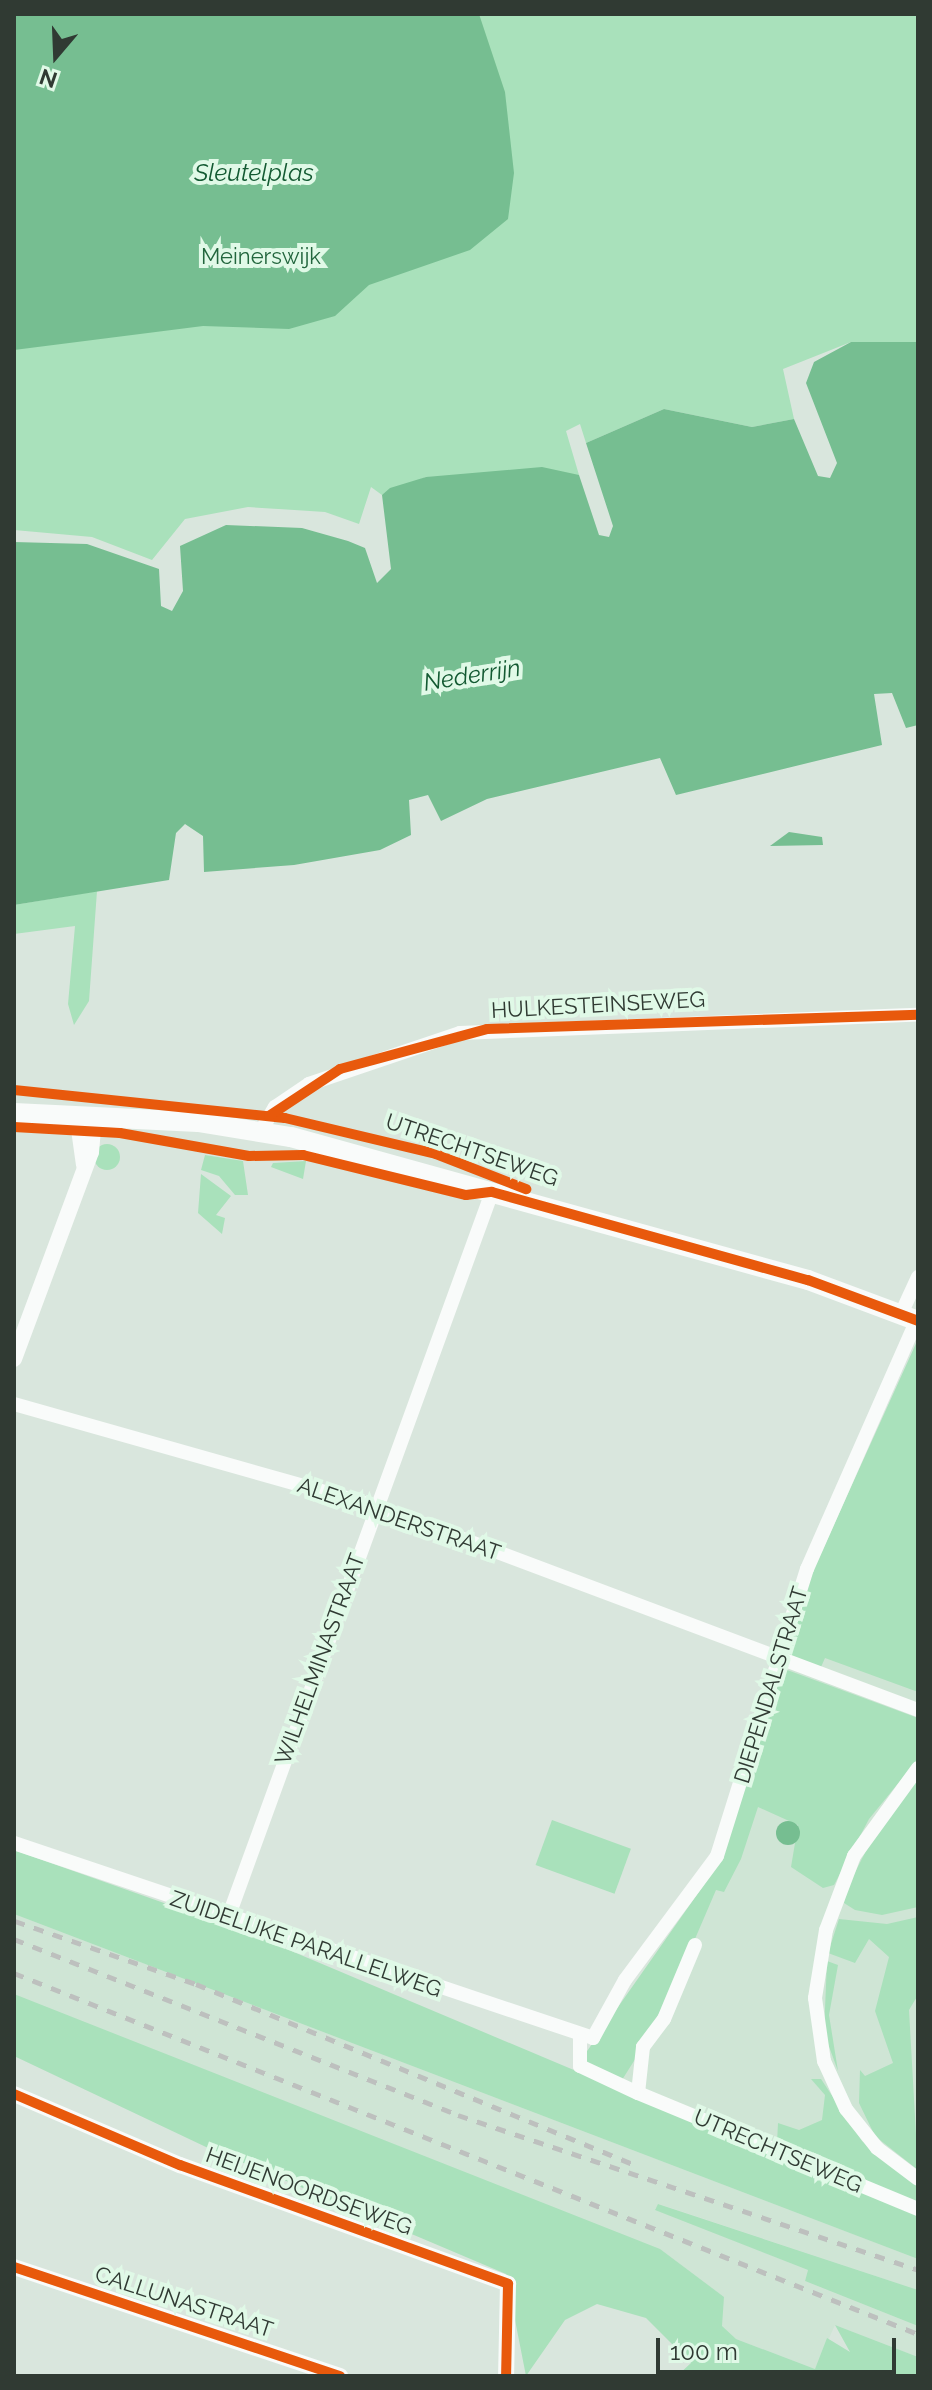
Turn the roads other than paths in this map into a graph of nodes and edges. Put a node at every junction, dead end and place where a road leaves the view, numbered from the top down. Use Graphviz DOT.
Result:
graph roads {
  1 [pos="918,1015"];
  2 [pos="14,1101"];
  3 [pos="14,1113"];
  4 [pos="80,1115"];
  5 [pos="261,1131"];
  6 [pos="492,1192"];
  7 [pos="918,1277"];
  8 [pos="912,1318"];
  9 [pos="14,1359"];
  10 [pos="14,1404"];
  11 [pos="375,1506"];
  12 [pos="776,1658"];
  13 [pos="918,1710"];
  14 [pos="918,1768"];
  15 [pos="14,1843"];
  16 [pos="229,1915"];
  17 [pos="695,1945"];
  18 [pos="580,2038"];
  19 [pos="638,2093"];
  20 [pos="14,2094"];
  21 [pos="918,2179"];
  22 [pos="918,2209"];
  23 [pos="14,2267"];
  24 [pos="340,2376"];
  25 [pos="506,2376"];
  1 -- 5 [label="street, HULKESTEINSEWEG"];
  2 -- 4 [label="main road"];
  3 -- 4 [label="main road, UTRECHTSEWEG"];
  4 -- 5 [label="main road, UTRECHTSEWEG"];
  4 -- 9 [label="street"];
  5 -- 6 [label="main road, UTRECHTSEWEG"];
  6 -- 8 [label="main road, UTRECHTSEWEG"];
  6 -- 11 [label="street, WILHELMINASTRAAT"];
  7 -- 8 [label="street, DIEPENDALSTRAAT"];
  8 -- 12 [label="street, DIEPENDALSTRAAT"];
  10 -- 11 [label="street, ALEXANDERSTRAAT"];
  11 -- 12 [label="street, ALEXANDERSTRAAT"];
  11 -- 16 [label="street, WILHELMINASTRAAT"];
  12 -- 13 [label="street, ALEXANDERSTRAAT"];
  12 -- 18 [label="street, DIEPENDALSTRAAT"];
  14 -- 21 [label="street, UTRECHTSEWEG"];
  15 -- 16 [label="street, ZUIDELIJKE PARALLELWEG"];
  16 -- 18 [label="street, ZUIDELIJKE PARALLELWEG"];
  17 -- 19 [label="street"];
  18 -- 19 [label="street, UTRECHTSEWEG"];
  19 -- 22 [label="street, UTRECHTSEWEG"];
  20 -- 25 [label="street, HEIJENOORDSEWEG"];
  23 -- 24 [label="street, CALLUNASTRAAT"];
}
